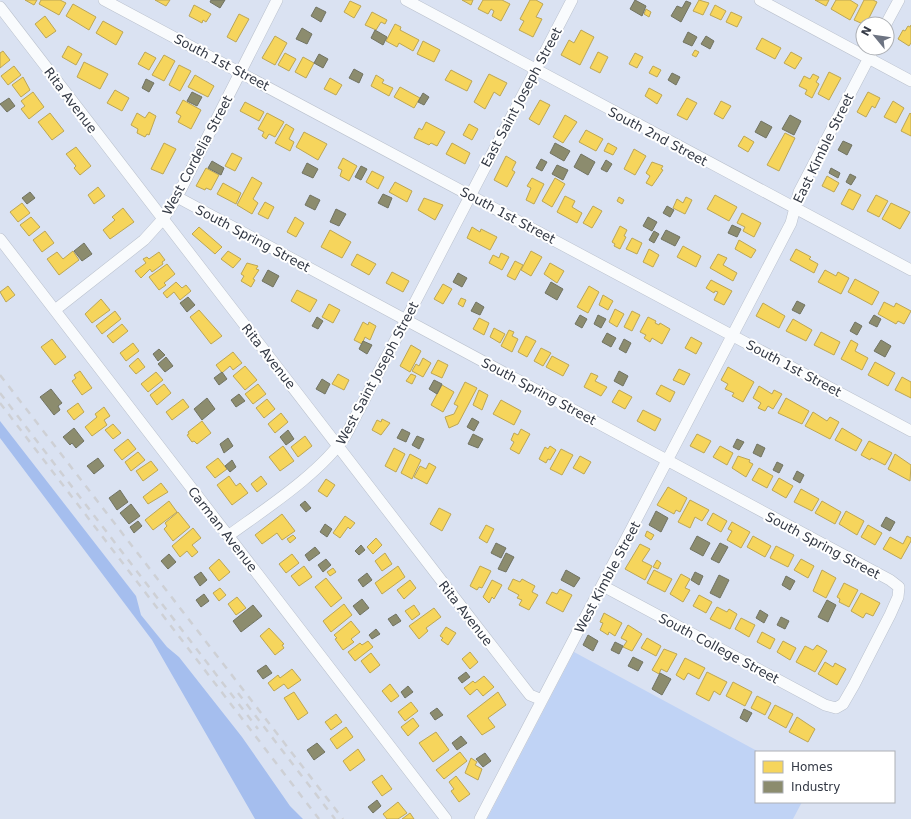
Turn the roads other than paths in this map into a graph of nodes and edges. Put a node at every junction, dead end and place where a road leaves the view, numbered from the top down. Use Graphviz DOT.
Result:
graph roads {
  1 [pos="104,0"];
  2 [pos="277,0"];
  3 [pos="406,0"];
  4 [pos="572,0"];
  5 [pos="760,0"];
  6 [pos="899,0"];
  7 [pos="0,7"];
  8 [pos="890,16"];
  9 [pos="855,45"];
  10 [pos="869,56"];
  11 [pos="875,56"];
  12 [pos="536,70"];
  13 [pos="240,72"];
  14 [pos="911,81"];
  15 [pos="470,194"];
  16 [pos="177,197"];
  17 [pos="794,208"];
  18 [pos="163,219"];
  19 [pos="0,239"];
  20 [pos="911,270"];
  21 [pos="55,310"];
  22 [pos="406,319"];
  23 [pos="733,335"];
  24 [pos="911,431"];
  25 [pos="339,447"];
  26 [pos="668,461"];
  27 [pos="228,536"];
  28 [pos="603,586"];
  29 [pos="542,700"];
  30 [pos="836,708"];
  31 [pos="446,819"];
  32 [pos="480,819"];
  1 -- 13 [label="street, South 1st Street"];
  2 -- 13 [label="street, West Cordelia Street"];
  3 -- 12 [label="street, South 2nd Street"];
  4 -- 12 [label="street, East Saint Joseph Street"];
  5 -- 9 [label="street"];
  6 -- 8 [label="street"];
  7 -- 18 [label="street, Rita Avenue"];
  10 -- 17 [label="street, East Kimble Street"];
  11 -- 14 [label="street"];
  12 -- 15 [label="street, East Saint Joseph Street"];
  12 -- 17 [label="street, South 2nd Street"];
  13 -- 15 [label="street, South 1st Street"];
  13 -- 16 [label="street, West Cordelia Street"];
  15 -- 22 [label="street, West Saint Joseph Street"];
  15 -- 23 [label="street, South 1st Street"];
  16 -- 18 [label="street, West Cordelia Street"];
  16 -- 22 [label="street, South Spring Street"];
  17 -- 20 [label="street, South 2nd Street"];
  17 -- 23 [label="street, East Kimble Street"];
  18 -- 21 [label="street, West Cordelia Street"];
  18 -- 25 [label="street, Rita Avenue"];
  19 -- 21 [label="street, Carman Avenue"];
  21 -- 27 [label="street, Carman Avenue"];
  22 -- 25 [label="street, West Saint Joseph Street"];
  22 -- 26 [label="street, South Spring Street"];
  23 -- 24 [label="street, South 1st Street"];
  23 -- 26 [label="street, West Kimble Street"];
  25 -- 27 [label="street, West Saint Joseph Street"];
  25 -- 29 [label="street, Rita Avenue"];
  26 -- 28 [label="street, West Kimble Street"];
  26 -- 30 [label="street, South Spring Street"];
  27 -- 31 [label="street, Carman Avenue"];
  28 -- 29 [label="street, West Kimble Street"];
  28 -- 30 [label="street, South College Street"];
  29 -- 32 [label="street, West Kimble Street"];
}
